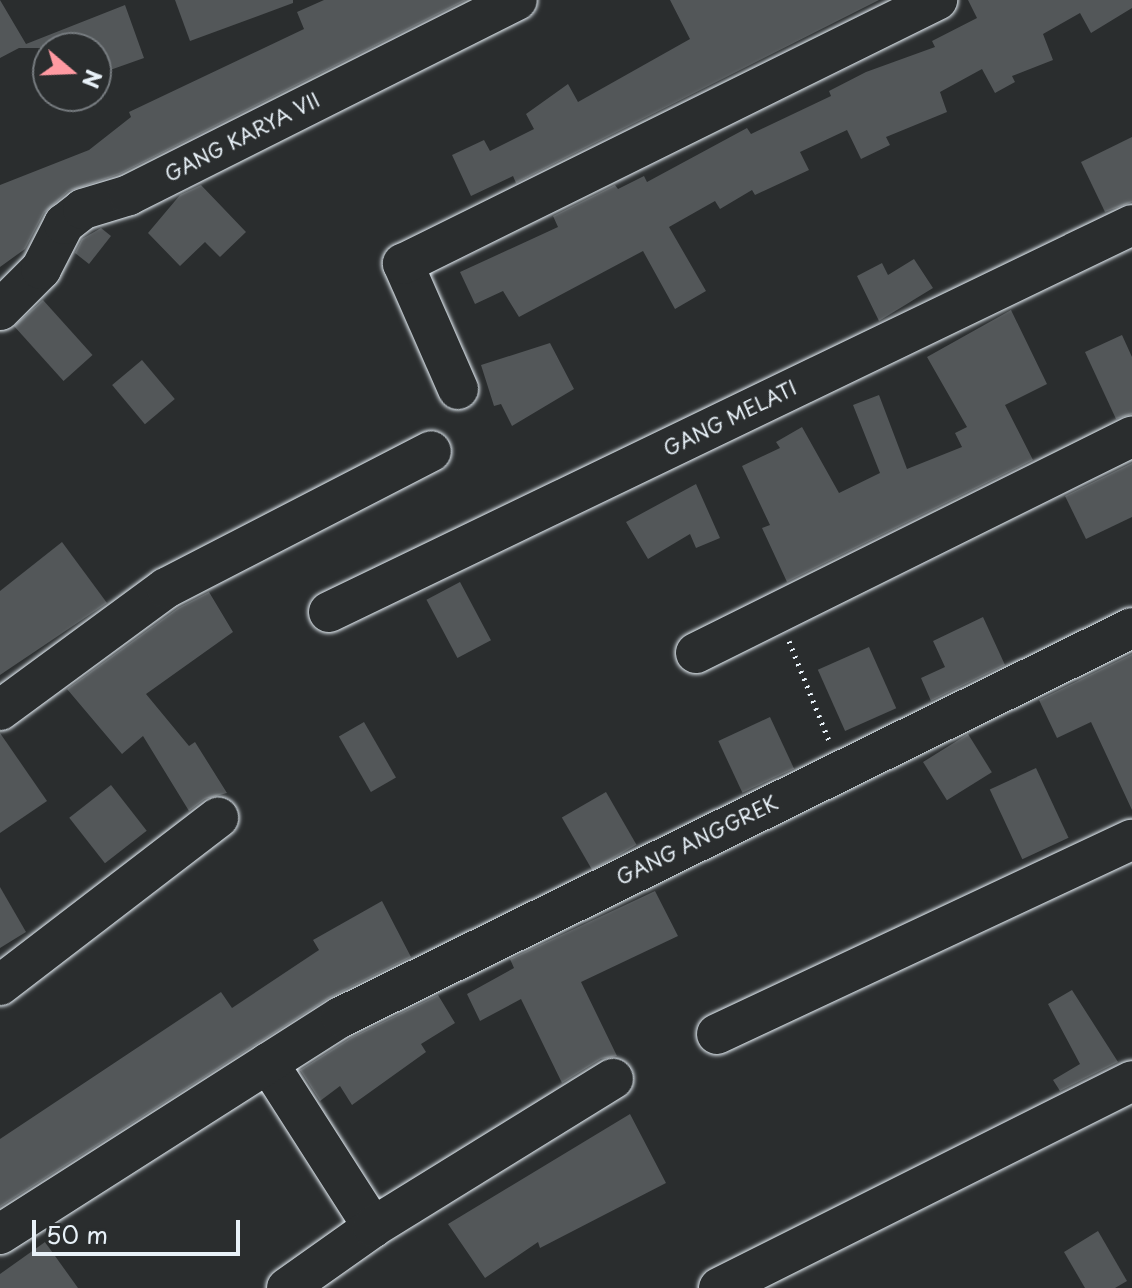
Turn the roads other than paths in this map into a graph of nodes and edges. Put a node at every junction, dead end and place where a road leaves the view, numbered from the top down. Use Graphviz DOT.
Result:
graph roads {
  1 [pos="517,0"];
  2 [pos="937,0"];
  3 [pos="1132,225"];
  4 [pos="0,310"];
  5 [pos="458,389"];
  6 [pos="1132,437"];
  7 [pos="431,451"];
  8 [pos="329,612"];
  9 [pos="1132,628"];
  10 [pos="696,653"];
  11 [pos="0,710"];
  12 [pos="218,818"];
  13 [pos="1132,840"];
  14 [pos="0,985"];
  15 [pos="717,1034"];
  16 [pos="268,1063"];
  17 [pos="613,1079"];
  18 [pos="1132,1081"];
  19 [pos="373,1227"];
  20 [pos="0,1234"];
  21 [pos="287,1288"];
  22 [pos="719,1288"];
  1 -- 4 [label="street, GANG KARYA VII"];
  2 -- 5 [label="street"];
  3 -- 8 [label="street, GANG MELATI"];
  6 -- 10 [label="street"];
  7 -- 11 [label="street"];
  9 -- 16 [label="street, GANG ANGGREK"];
  12 -- 14 [label="street"];
  13 -- 15 [label="street"];
  16 -- 19 [label="street"];
  16 -- 20 [label="street, GANG ANGGREK"];
  17 -- 19 [label="street"];
  18 -- 22 [label="street"];
  19 -- 21 [label="street"];
}
